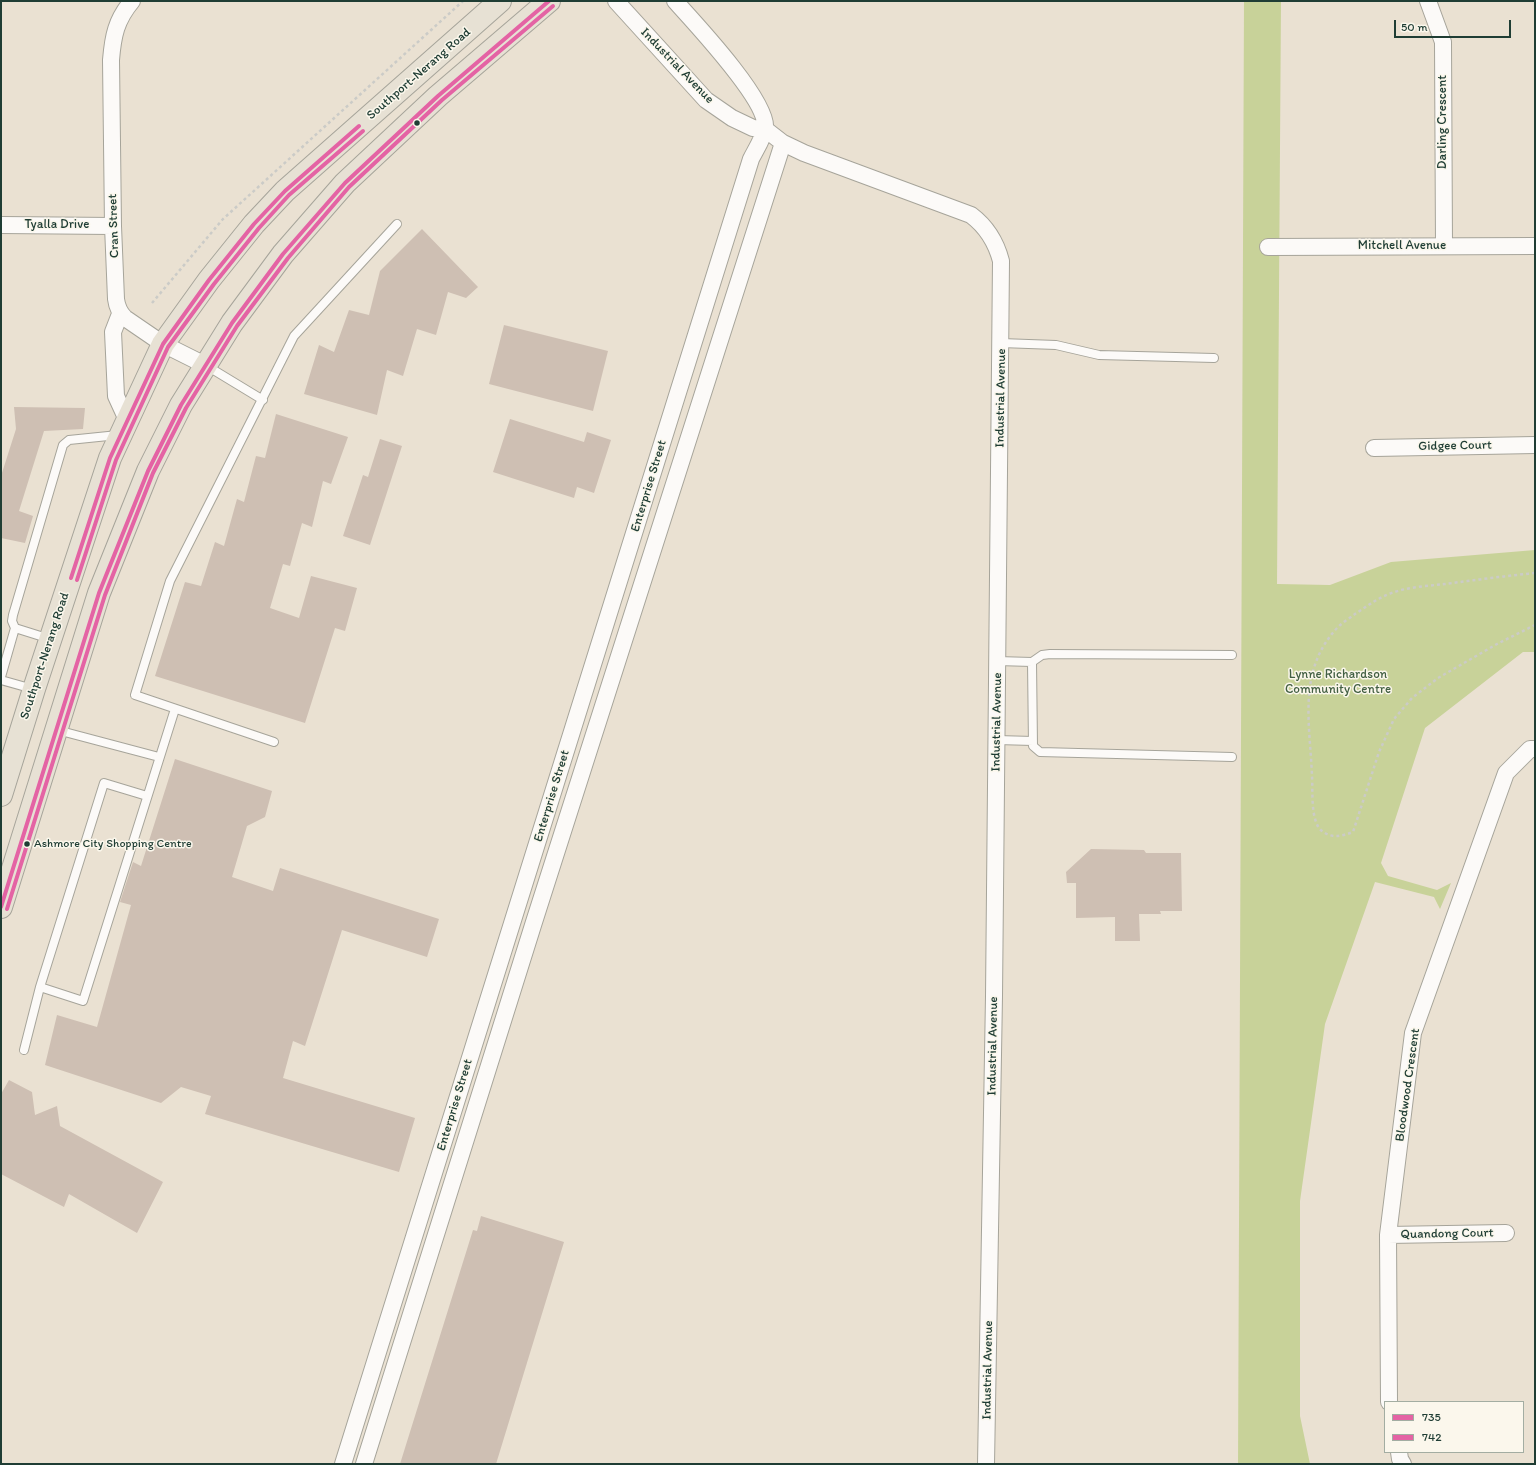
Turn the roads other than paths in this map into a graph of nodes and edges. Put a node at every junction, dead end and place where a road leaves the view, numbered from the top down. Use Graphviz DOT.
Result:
graph roads {
  1 [pos="132,1"];
  2 [pos="500,1"];
  3 [pos="549,1"];
  4 [pos="616,1"];
  5 [pos="675,1"];
  6 [pos="1428,1"];
  7 [pos="765,129"];
  8 [pos="783,143"];
  9 [pos="397,224"];
  10 [pos="1,225"];
  11 [pos="113,226"];
  12 [pos="1444,246"];
  13 [pos="1535,246"];
  14 [pos="1268,247"];
  15 [pos="120,314"];
  16 [pos="1001,343"];
  17 [pos="163,344"];
  18 [pos="1214,358"];
  19 [pos="205,365"];
  20 [pos="262,400"];
  21 [pos="124,428"];
  22 [pos="1535,445"];
  23 [pos="1374,448"];
  24 [pos="15,628"];
  25 [pos="50,639"];
  26 [pos="1232,655"];
  27 [pos="998,661"];
  28 [pos="1032,662"];
  29 [pos="1,679"];
  30 [pos="34,689"];
  31 [pos="175,709"];
  32 [pos="57,730"];
  33 [pos="996,740"];
  34 [pos="1033,741"];
  35 [pos="274,742"];
  36 [pos="1535,749"];
  37 [pos="159,757"];
  38 [pos="1232,757"];
  39 [pos="4,771"];
  40 [pos="1,795"];
  41 [pos="147,796"];
  42 [pos="1,907"];
  43 [pos="40,987"];
  44 [pos="24,1050"];
  45 [pos="1506,1233"];
  46 [pos="1388,1235"];
  47 [pos="1389,1401"];
  48 [pos="1398,1453"];
  49 [pos="343,1464"];
  50 [pos="364,1464"];
  51 [pos="986,1464"];
  52 [pos="1403,1464"];
  1 -- 11 [label="street, Cran Street"];
  2 -- 17 [label="main road, Southport-Nerang Road"];
  3 -- 19 [label="main road"];
  4 -- 7 [label="street, Industrial Avenue"];
  5 -- 7 [label="street"];
  6 -- 12 [label="street, Darling Crescent"];
  7 -- 8 [label="street, Industrial Avenue"];
  7 -- 49 [label="street, Enterprise Street"];
  8 -- 16 [label="street, Industrial Avenue"];
  8 -- 50 [label="street, Enterprise Street"];
  9 -- 20 [label="lane"];
  10 -- 11 [label="street, Tyalla Drive"];
  11 -- 15 [label="street, Cran Street"];
  12 -- 13 [label="street, Mitchell Avenue"];
  12 -- 14 [label="street, Mitchell Avenue"];
  15 -- 17 [label="street"];
  15 -- 21 [label="street"];
  16 -- 18 [label="lane"];
  16 -- 27 [label="street, Industrial Avenue"];
  17 -- 19 [label="street"];
  17 -- 21 [label="main road, Southport-Nerang Road"];
  19 -- 20 [label="lane"];
  19 -- 32 [label="main road"];
  20 -- 31 [label="lane"];
  21 -- 24 [label="lane"];
  21 -- 25 [label="main road, Southport-Nerang Road"];
  22 -- 23 [label="street, Gidgee Court"];
  24 -- 25 [label="lane"];
  24 -- 29 [label="lane"];
  25 -- 30 [label="main road, Southport-Nerang Road"];
  26 -- 28 [label="lane"];
  27 -- 28 [label="lane"];
  27 -- 33 [label="street, Industrial Avenue"];
  28 -- 34 [label="lane"];
  29 -- 30 [label="lane"];
  30 -- 39 [label="main road, Southport-Nerang Road"];
  31 -- 35 [label="lane"];
  31 -- 37 [label="lane"];
  32 -- 37 [label="lane"];
  32 -- 42 [label="main road"];
  33 -- 34 [label="lane"];
  33 -- 51 [label="street, Industrial Avenue"];
  34 -- 38 [label="lane"];
  36 -- 46 [label="street, Bloodwood Crescent"];
  37 -- 41 [label="lane"];
  39 -- 40 [label="main road, Southport-Nerang Road"];
  41 -- 43 [label="lane"];
  41 -- 43 [label="lane"];
  43 -- 44 [label="lane"];
  45 -- 46 [label="street, Quandong Court"];
  46 -- 47 [label="street, Bloodwood Crescent"];
  48 -- 52 [label="street"];
}
